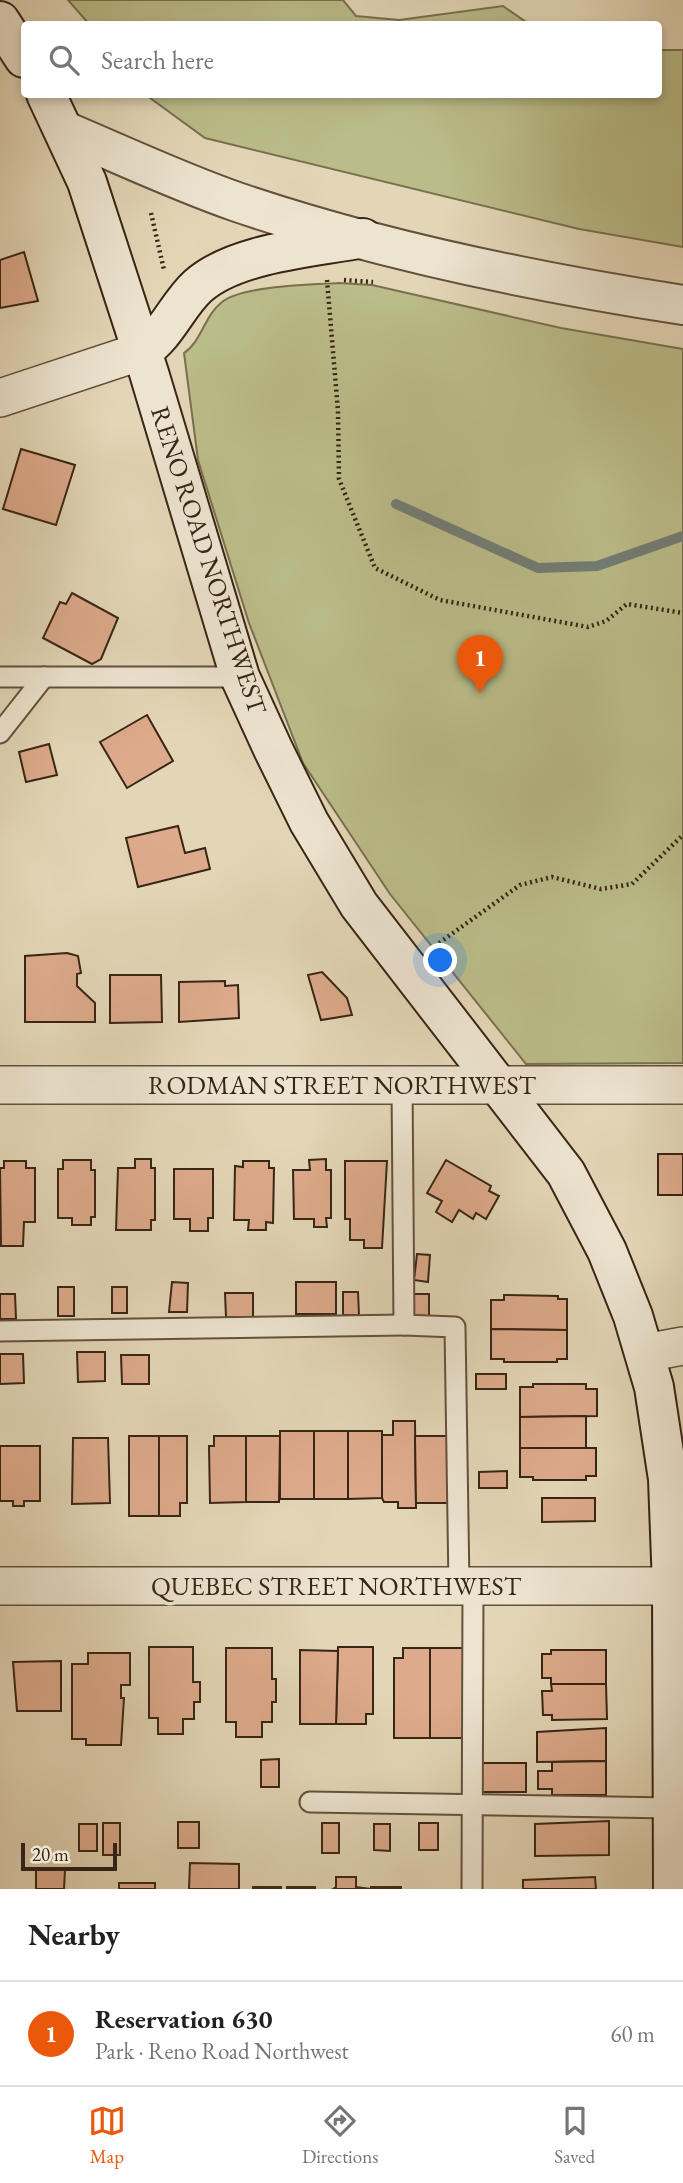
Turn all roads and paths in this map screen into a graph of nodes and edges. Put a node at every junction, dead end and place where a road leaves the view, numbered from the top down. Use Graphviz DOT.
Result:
graph roads {
  1 [pos="0,21"];
  2 [pos="21,53"];
  3 [pos="48,98"];
  4 [pos="65,131"];
  5 [pos="152,213"];
  6 [pos="151,220"];
  7 [pos="143,221"];
  8 [pos="363,238"];
  9 [pos="165,273"];
  10 [pos="327,279"];
  11 [pos="315,280"];
  12 [pos="384,284"];
  13 [pos="683,305"];
  14 [pos="142,351"];
  15 [pos="0,398"];
  16 [pos="683,613"];
  17 [pos="0,677"];
  18 [pos="44,677"];
  19 [pos="240,677"];
  20 [pos="0,733"];
  21 [pos="683,835"];
  22 [pos="439,943"];
  23 [pos="0,1084"];
  24 [pos="402,1085"];
  25 [pos="501,1085"];
  26 [pos="683,1085"];
  27 [pos="404,1325"];
  28 [pos="0,1331"];
  29 [pos="683,1346"];
  30 [pos="645,1353"];
  31 [pos="0,1586"];
  32 [pos="466,1586"];
  33 [pos="678,1590"];
  34 [pos="310,1802"];
  35 [pos="471,1804"];
  36 [pos="672,1808"];
  37 [pos="472,1889"];
  38 [pos="673,1889"];
  1 -- 2 [label="main road"];
  3 -- 4 [label="main road, RENO ROAD NORTHWEST"];
  4 -- 8 [label="main road"];
  4 -- 14 [label="main road, RENO ROAD NORTHWEST"];
  5 -- 6 [label="path"];
  6 -- 7 [label="path"];
  6 -- 9 [label="path"];
  8 -- 13 [label="main road"];
  8 -- 14 [label="main road"];
  10 -- 11 [label="path"];
  10 -- 12 [label="path"];
  10 -- 16 [label="path"];
  14 -- 15 [label="street"];
  14 -- 19 [label="main road, RENO ROAD NORTHWEST"];
  17 -- 18 [label="lane"];
  18 -- 19 [label="lane"];
  18 -- 20 [label="lane"];
  19 -- 25 [label="main road, RENO ROAD NORTHWEST"];
  21 -- 22 [label="path"];
  23 -- 24 [label="street, RODMAN STREET NORTHWEST"];
  24 -- 25 [label="street, RODMAN STREET NORTHWEST"];
  24 -- 27 [label="lane"];
  25 -- 26 [label="street, RODMAN STREET NORTHWEST"];
  25 -- 30 [label="main road, RENO ROAD NORTHWEST"];
  27 -- 28 [label="lane"];
  27 -- 32 [label="lane"];
  29 -- 30 [label="street"];
  30 -- 33 [label="main road, RENO ROAD NORTHWEST"];
  31 -- 32 [label="street, QUEBEC STREET NORTHWEST"];
  32 -- 33 [label="street, QUEBEC STREET NORTHWEST"];
  32 -- 35 [label="lane"];
  33 -- 36 [label="main road, RENO ROAD NORTHWEST"];
  34 -- 35 [label="lane"];
  35 -- 36 [label="lane"];
  35 -- 37 [label="lane"];
  36 -- 38 [label="main road, RENO ROAD NORTHWEST"];
}
